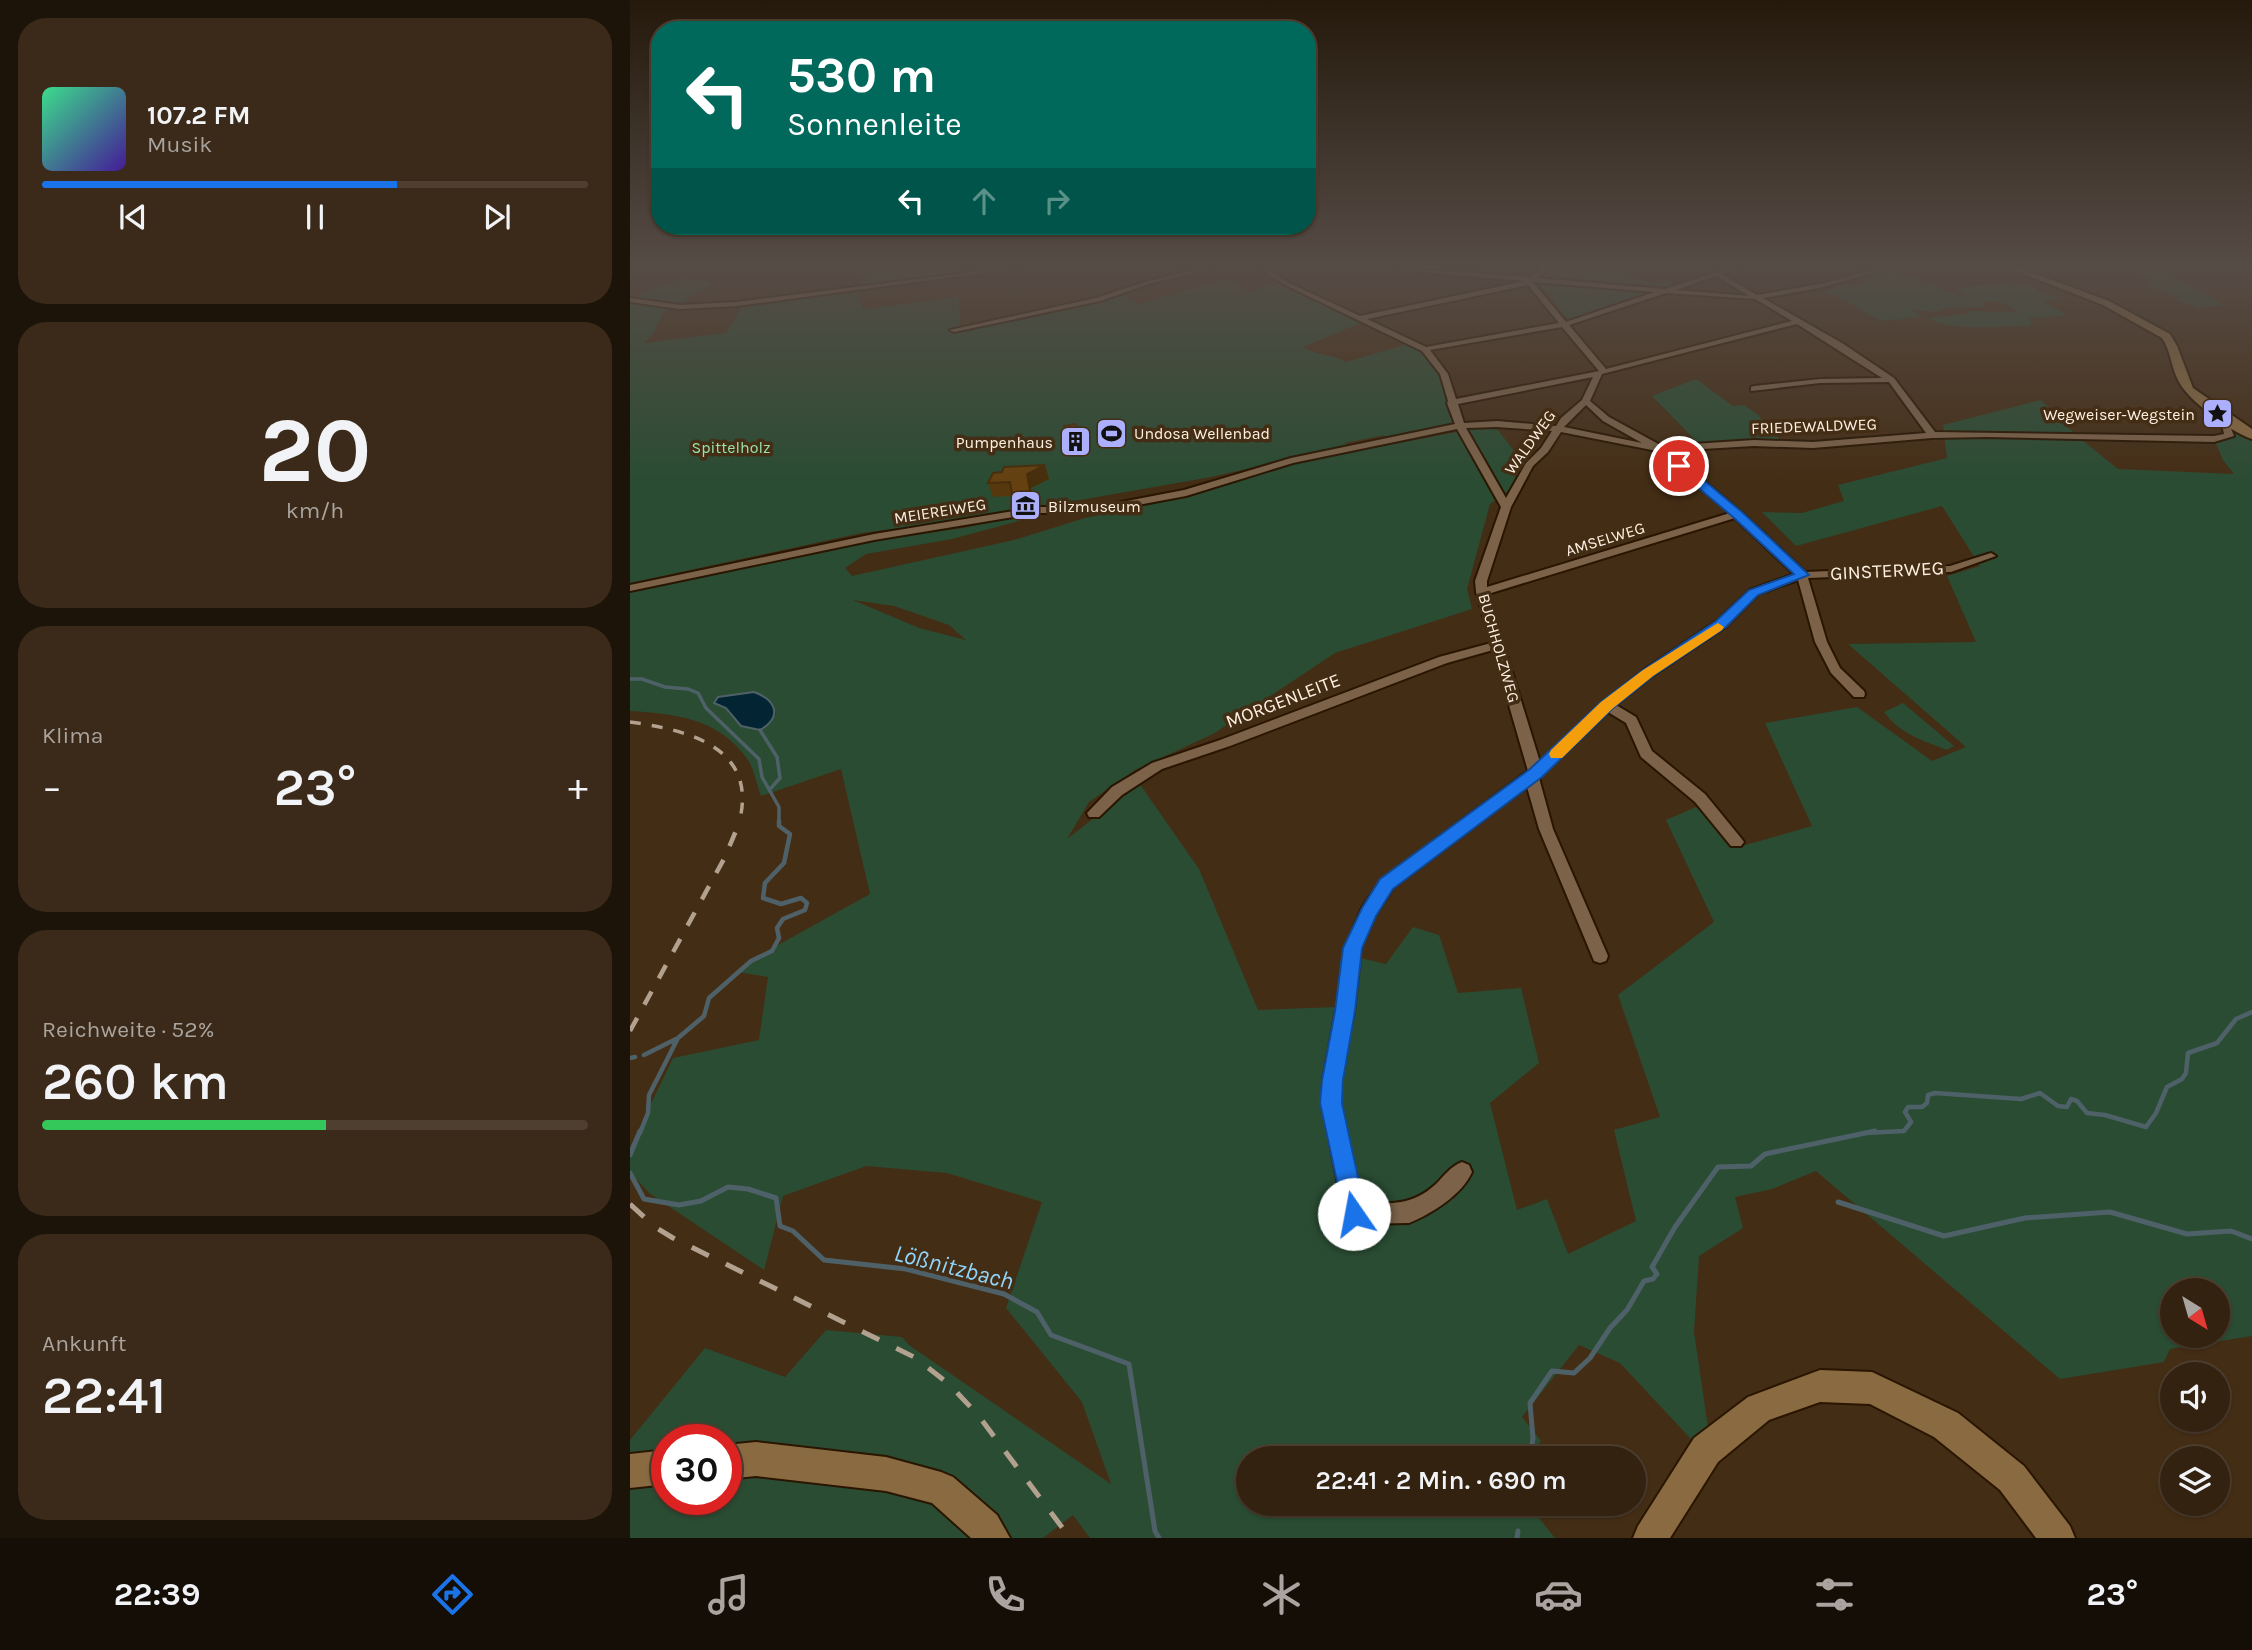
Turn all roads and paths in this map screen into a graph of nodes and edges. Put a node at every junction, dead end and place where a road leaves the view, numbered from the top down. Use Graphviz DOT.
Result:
graph roads {
  1 [pos="1405,340"];
  2 [pos="1477,340"];
  3 [pos="1577,340"];
  4 [pos="1728,340"];
  5 [pos="1829,340"];
  6 [pos="2170,340"];
  7 [pos="1425,349"];
  8 [pos="1601,373"];
  9 [pos="1891,380"];
  10 [pos="1754,389"];
  11 [pos="1586,401"];
  12 [pos="1451,403"];
  13 [pos="2209,404"];
  14 [pos="1460,426"];
  15 [pos="1558,429"];
  16 [pos="1932,435"];
  17 [pos="2252,435"];
  18 [pos="1660,449"];
  19 [pos="1038,496"];
  20 [pos="1506,507"];
  21 [pos="1042,510"];
  22 [pos="1737,514"];
  23 [pos="1991,556"];
  24 [pos="1802,575"];
  25 [pos="630,587"];
  26 [pos="1482,592"];
  27 [pos="1497,645"];
  28 [pos="1859,694"];
  29 [pos="1607,706"];
  30 [pos="1534,775"];
  31 [pos="1094,813"];
  32 [pos="1737,842"];
  33 [pos="1600,956"];
  34 [pos="1461,1172"];
  35 [pos="742,1459"];
  36 [pos="651,1469"];
  37 [pos="630,1471"];
  38 [pos="993,1538"];
  39 [pos="1650,1538"];
  40 [pos="2058,1538"];
  1 -- 7 [label="street"];
  2 -- 7 [label="street"];
  3 -- 8 [label="street"];
  4 -- 8 [label="street"];
  5 -- 9 [label="street"];
  6 -- 13 [label="street"];
  7 -- 12 [label="street"];
  8 -- 11 [label="street"];
  8 -- 12 [label="street"];
  9 -- 10 [label="street"];
  9 -- 16 [label="street"];
  11 -- 15 [label="street, WALDWEG"];
  11 -- 18 [label="street"];
  12 -- 14 [label="street"];
  13 -- 16 [label="street, FRIEDEWALDWEG"];
  13 -- 17 [label="street"];
  14 -- 15 [label="street, FRIEDEWALDWEG"];
  14 -- 20 [label="street"];
  14 -- 21 [label="street, MEIEREIWEG"];
  15 -- 18 [label="street, FRIEDEWALDWEG"];
  15 -- 20 [label="street, WALDWEG"];
  16 -- 18 [label="street, FRIEDEWALDWEG"];
  18 -- 22 [label="street"];
  19 -- 21 [label="street"];
  20 -- 26 [label="street, BUCHHOLZWEG"];
  21 -- 25 [label="street, MEIEREIWEG"];
  22 -- 24 [label="street"];
  22 -- 26 [label="street, AMSELWEG"];
  23 -- 24 [label="street, GINSTERWEG"];
  24 -- 28 [label="street"];
  24 -- 29 [label="street, GINSTERWEG"];
  26 -- 27 [label="street, BUCHHOLZWEG"];
  27 -- 30 [label="street, BUCHHOLZWEG"];
  27 -- 31 [label="street, MORGENLEITE"];
  29 -- 30 [label="street, GINSTERWEG"];
  29 -- 32 [label="street"];
  30 -- 33 [label="street, BUCHHOLZWEG"];
  30 -- 34 [label="street, GINSTERWEG"];
  35 -- 38 [label="street"];
  36 -- 37 [label="street"];
  39 -- 40 [label="street"];
}
